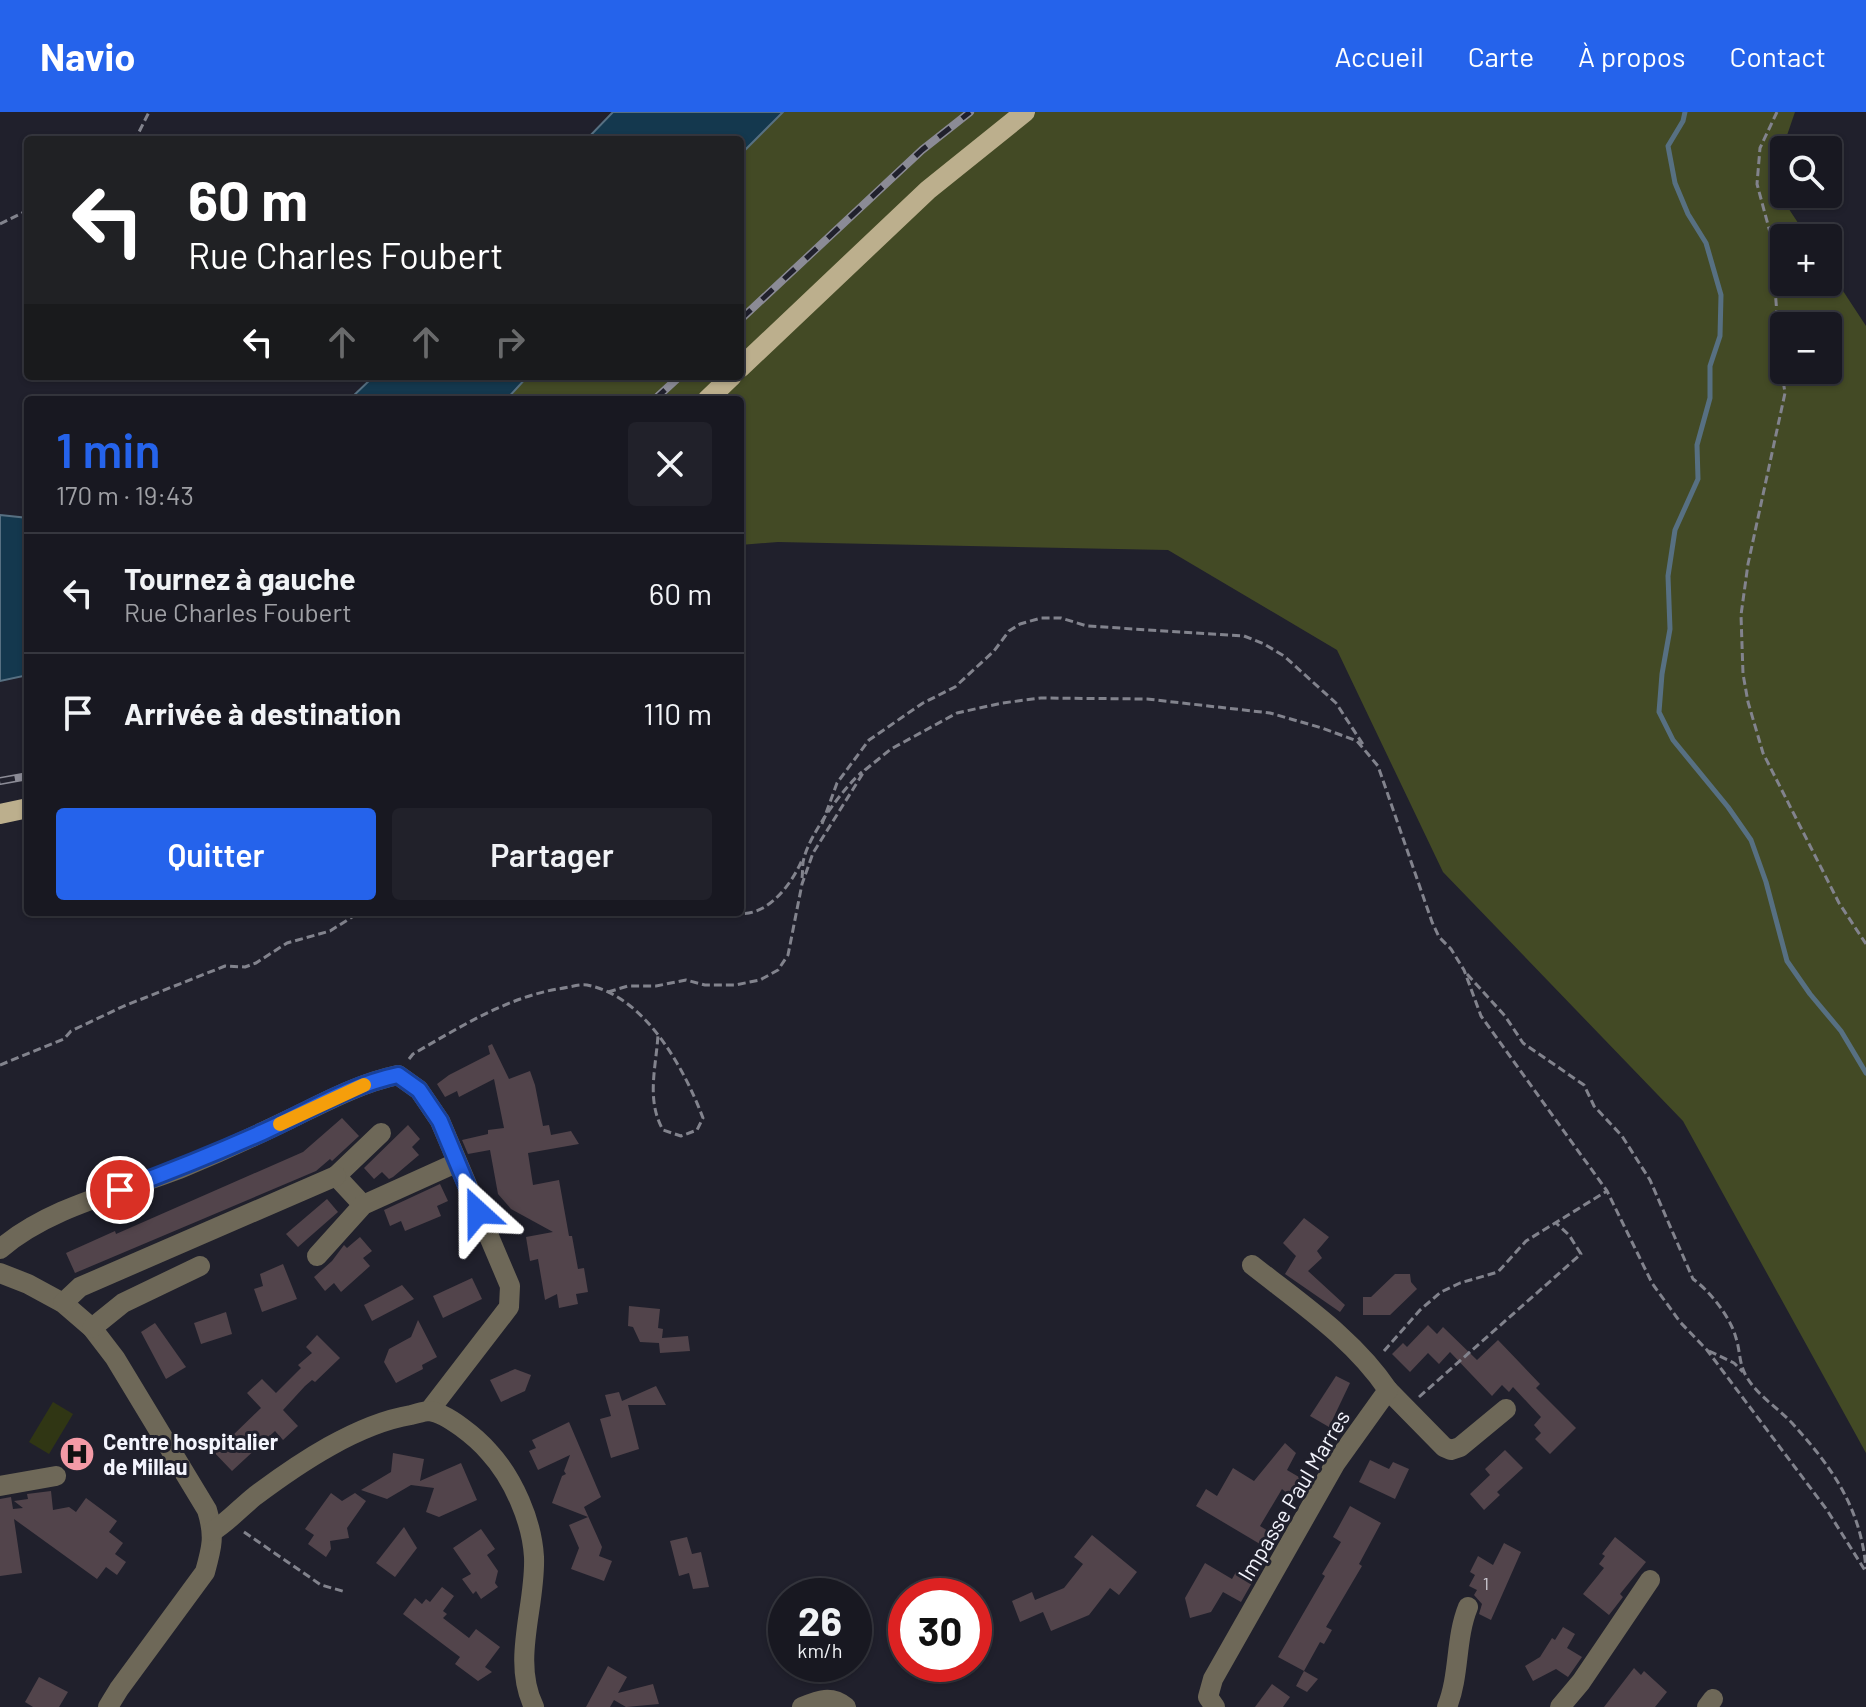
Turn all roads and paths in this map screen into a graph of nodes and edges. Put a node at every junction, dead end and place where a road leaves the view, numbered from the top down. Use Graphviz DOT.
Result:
graph roads {
  1 [pos="149,112"];
  2 [pos="1025,112"];
  3 [pos="1777,112"];
  4 [pos="136,136"];
  5 [pos="24,212"];
  6 [pos="0,224"];
  7 [pos="744,364"];
  8 [pos="728,380"];
  9 [pos="711,396"];
  10 [pos="1369,752"];
  11 [pos="865,770"];
  12 [pos="24,809"];
  13 [pos="0,814"];
  14 [pos="822,824"];
  15 [pos="804,857"];
  16 [pos="802,884"];
  17 [pos="744,915"];
  18 [pos="354,916"];
  19 [pos="1866,944"];
  20 [pos="1464,970"];
  21 [pos="608,992"];
  22 [pos="658,1035"];
  23 [pos="0,1065"];
  24 [pos="398,1075"];
  25 [pos="381,1133"];
  26 [pos="456,1163"];
  27 [pos="336,1176"];
  28 [pos="1607,1191"];
  29 [pos="363,1205"];
  30 [pos="1556,1223"];
  31 [pos="0,1249"];
  32 [pos="317,1256"];
  33 [pos="1252,1265"];
  34 [pos="200,1266"];
  35 [pos="0,1273"];
  36 [pos="63,1303"];
  37 [pos="92,1328"];
  38 [pos="1707,1350"];
  39 [pos="1372,1365"];
  40 [pos="1745,1374"];
  41 [pos="1388,1390"];
  42 [pos="1407,1409"];
  43 [pos="1506,1409"];
  44 [pos="429,1411"];
  45 [pos="56,1476"];
  46 [pos="0,1486"];
  47 [pos="221,1526"];
  48 [pos="1650,1580"];
  49 [pos="346,1592"];
  50 [pos="1468,1607"];
  51 [pos="108,1707"];
  52 [pos="534,1707"];
  53 [pos="802,1707"];
  54 [pos="846,1707"];
  55 [pos="1215,1707"];
  56 [pos="1447,1707"];
  57 [pos="1560,1707"];
  1 -- 4 [label="path"];
  2 -- 7 [label="main road"];
  3 -- 19 [label="path"];
  5 -- 6 [label="path"];
  8 -- 9 [label="main road"];
  10 -- 11 [label="path"];
  10 -- 14 [label="path"];
  10 -- 20 [label="path"];
  11 -- 14 [label="path"];
  11 -- 16 [label="path"];
  12 -- 13 [label="main road"];
  14 -- 15 [label="path"];
  15 -- 16 [label="path"];
  15 -- 17 [label="path"];
  16 -- 21 [label="path"];
  18 -- 23 [label="path"];
  20 -- 28 [label="path"];
  20 -- 40 [label="path"];
  21 -- 22 [label="path"];
  21 -- 24 [label="path"];
  22 -- 22 [label="path"];
  24 -- 26 [label="street"];
  24 -- 31 [label="street"];
  25 -- 27 [label="street"];
  26 -- 29 [label="street"];
  26 -- 44 [label="street"];
  27 -- 29 [label="street"];
  27 -- 36 [label="street"];
  28 -- 30 [label="path"];
  28 -- 38 [label="path"];
  29 -- 32 [label="street"];
  30 -- 39 [label="path"];
  30 -- 42 [label="path"];
  33 -- 39 [label="street"];
  34 -- 37 [label="street"];
  35 -- 36 [label="street"];
  36 -- 37 [label="street"];
  37 -- 47 [label="street"];
  38 -- 40 [label="path"];
  38 -- 40 [label="path"];
  39 -- 41 [label="street"];
  41 -- 42 [label="street"];
  41 -- 55 [label="street, Impasse Paul Marres"];
  42 -- 43 [label="street"];
  44 -- 47 [label="street"];
  44 -- 52 [label="street"];
  45 -- 46 [label="street"];
  47 -- 49 [label="path"];
  47 -- 51 [label="street"];
  48 -- 57 [label="street"];
  50 -- 56 [label="street"];
  53 -- 54 [label="street"];
}
